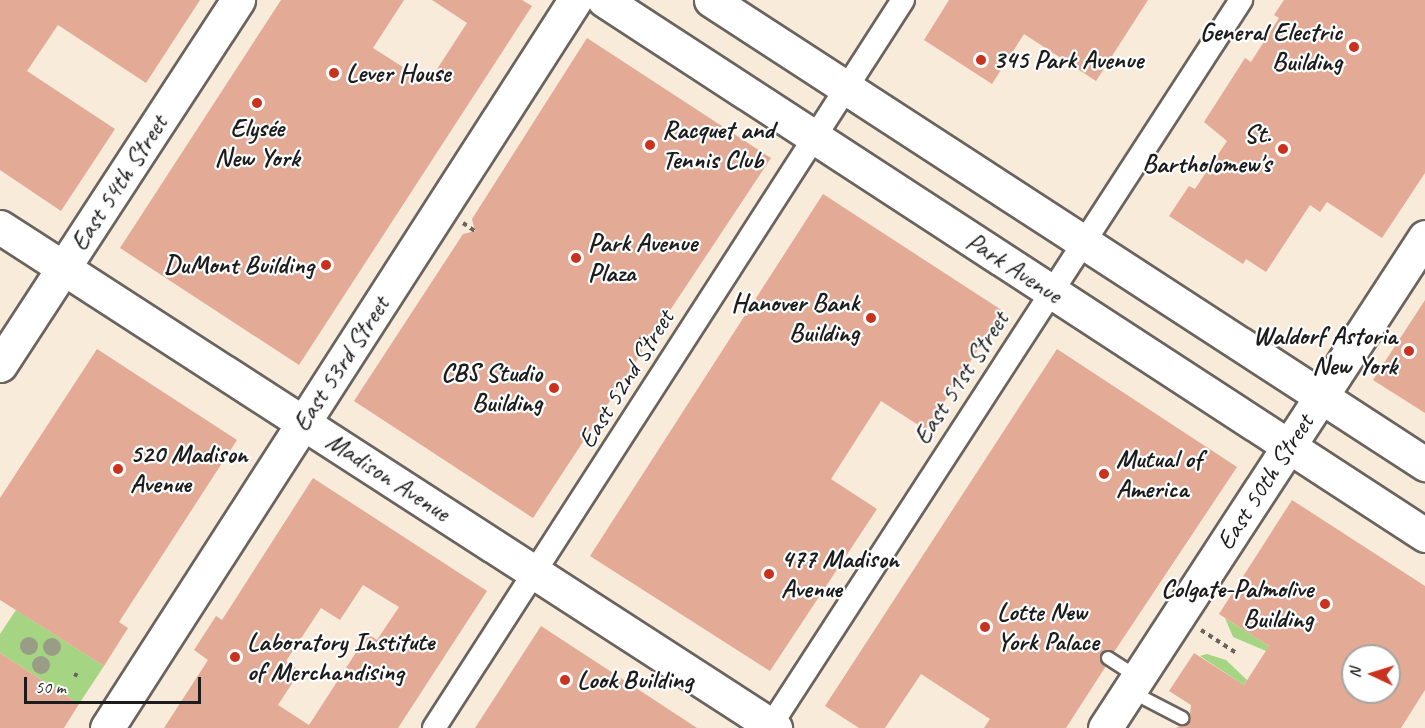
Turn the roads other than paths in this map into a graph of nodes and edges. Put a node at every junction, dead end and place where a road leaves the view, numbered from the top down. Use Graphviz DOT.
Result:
graph roads {
  1 [pos="238,0"];
  2 [pos="575,0"];
  3 [pos="604,0"];
  4 [pos="711,0"];
  5 [pos="903,0"];
  6 [pos="1241,0"];
  7 [pos="846,88"];
  8 [pos="813,138"];
  9 [pos="0,227"];
  10 [pos="1425,237"];
  11 [pos="1083,242"];
  12 [pos="64,267"];
  13 [pos="1050,291"];
  14 [pos="0,365"];
  15 [pos="1321,396"];
  16 [pos="304,423"];
  17 [pos="1288,446"];
  18 [pos="1425,464"];
  19 [pos="1425,535"];
  20 [pos="536,574"];
  21 [pos="1108,658"];
  22 [pos="1134,684"];
  23 [pos="1182,718"];
  24 [pos="772,727"];
  25 [pos="107,728"];
  26 [pos="434,728"];
  27 [pos="1105,728"];
  1 -- 12 [label="main road, East 54th Street"];
  2 -- 16 [label="main road, East 53rd Street"];
  3 -- 8 [label="main road, Park Avenue"];
  4 -- 7 [label="main road"];
  5 -- 7 [label="street, East 52nd Street"];
  6 -- 11 [label="street, East 51st Street"];
  7 -- 8 [label="street, East 52nd Street"];
  7 -- 11 [label="main road"];
  8 -- 13 [label="main road, Park Avenue"];
  8 -- 20 [label="street, East 52nd Street"];
  9 -- 12 [label="main road, Madison Avenue"];
  10 -- 15 [label="main road, East 50th Street"];
  11 -- 13 [label="street, East 51st Street"];
  11 -- 15 [label="main road"];
  12 -- 14 [label="main road, East 54th Street"];
  12 -- 16 [label="main road, Madison Avenue"];
  13 -- 17 [label="main road, Park Avenue"];
  13 -- 24 [label="street, East 51st Street"];
  15 -- 17 [label="main road, East 50th Street"];
  15 -- 18 [label="main road"];
  16 -- 20 [label="main road, Madison Avenue"];
  16 -- 25 [label="main road, East 53rd Street"];
  17 -- 19 [label="main road, Park Avenue"];
  17 -- 22 [label="main road, East 50th Street"];
  20 -- 24 [label="main road, Madison Avenue"];
  20 -- 26 [label="street, East 52nd Street"];
  21 -- 22 [label="lane"];
  22 -- 23 [label="lane"];
  22 -- 27 [label="main road, East 50th Street"];
}
